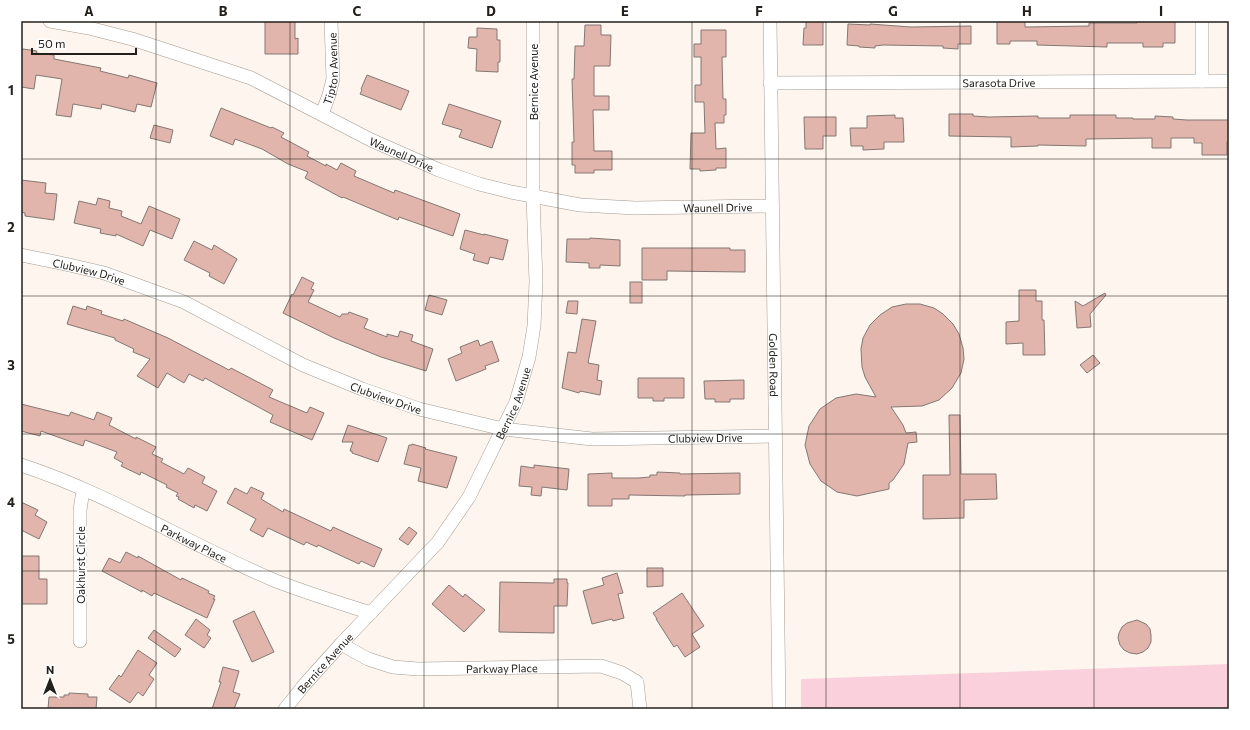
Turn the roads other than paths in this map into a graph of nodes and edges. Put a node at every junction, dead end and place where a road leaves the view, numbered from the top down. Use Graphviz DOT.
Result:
graph roads {
  1 [pos="50,21"];
  2 [pos="331,21"];
  3 [pos="533,21"];
  4 [pos="770,21"];
  5 [pos="1202,21"];
  6 [pos="1202,81"];
  7 [pos="1229,81"];
  8 [pos="770,83"];
  9 [pos="322,114"];
  10 [pos="533,196"];
  11 [pos="772,206"];
  12 [pos="21,255"];
  13 [pos="503,428"];
  14 [pos="775,436"];
  15 [pos="21,465"];
  16 [pos="83,490"];
  17 [pos="371,613"];
  18 [pos="80,641"];
  19 [pos="341,644"];
  20 [pos="285,709"];
  21 [pos="640,709"];
  22 [pos="779,709"];
  1 -- 9 [label="street, Waunell Drive"];
  2 -- 9 [label="street, Tipton Avenue"];
  3 -- 10 [label="street, Bernice Avenue"];
  4 -- 8 [label="street, Golden Road"];
  5 -- 6 [label="street"];
  6 -- 7 [label="street, Sarasota Drive"];
  6 -- 8 [label="street, Sarasota Drive"];
  8 -- 11 [label="street, Golden Road"];
  9 -- 10 [label="street, Waunell Drive"];
  10 -- 11 [label="street, Waunell Drive"];
  10 -- 13 [label="street, Bernice Avenue"];
  11 -- 14 [label="street, Golden Road"];
  12 -- 13 [label="street, Clubview Drive"];
  13 -- 14 [label="street, Clubview Drive"];
  13 -- 17 [label="street, Bernice Avenue"];
  14 -- 22 [label="street, Golden Road"];
  15 -- 16 [label="street, Parkway Place"];
  16 -- 17 [label="street, Parkway Place"];
  16 -- 18 [label="street, Oakhurst Circle"];
  17 -- 19 [label="street, Bernice Avenue"];
  19 -- 20 [label="street, Bernice Avenue"];
  19 -- 21 [label="street, Parkway Place"];
}
